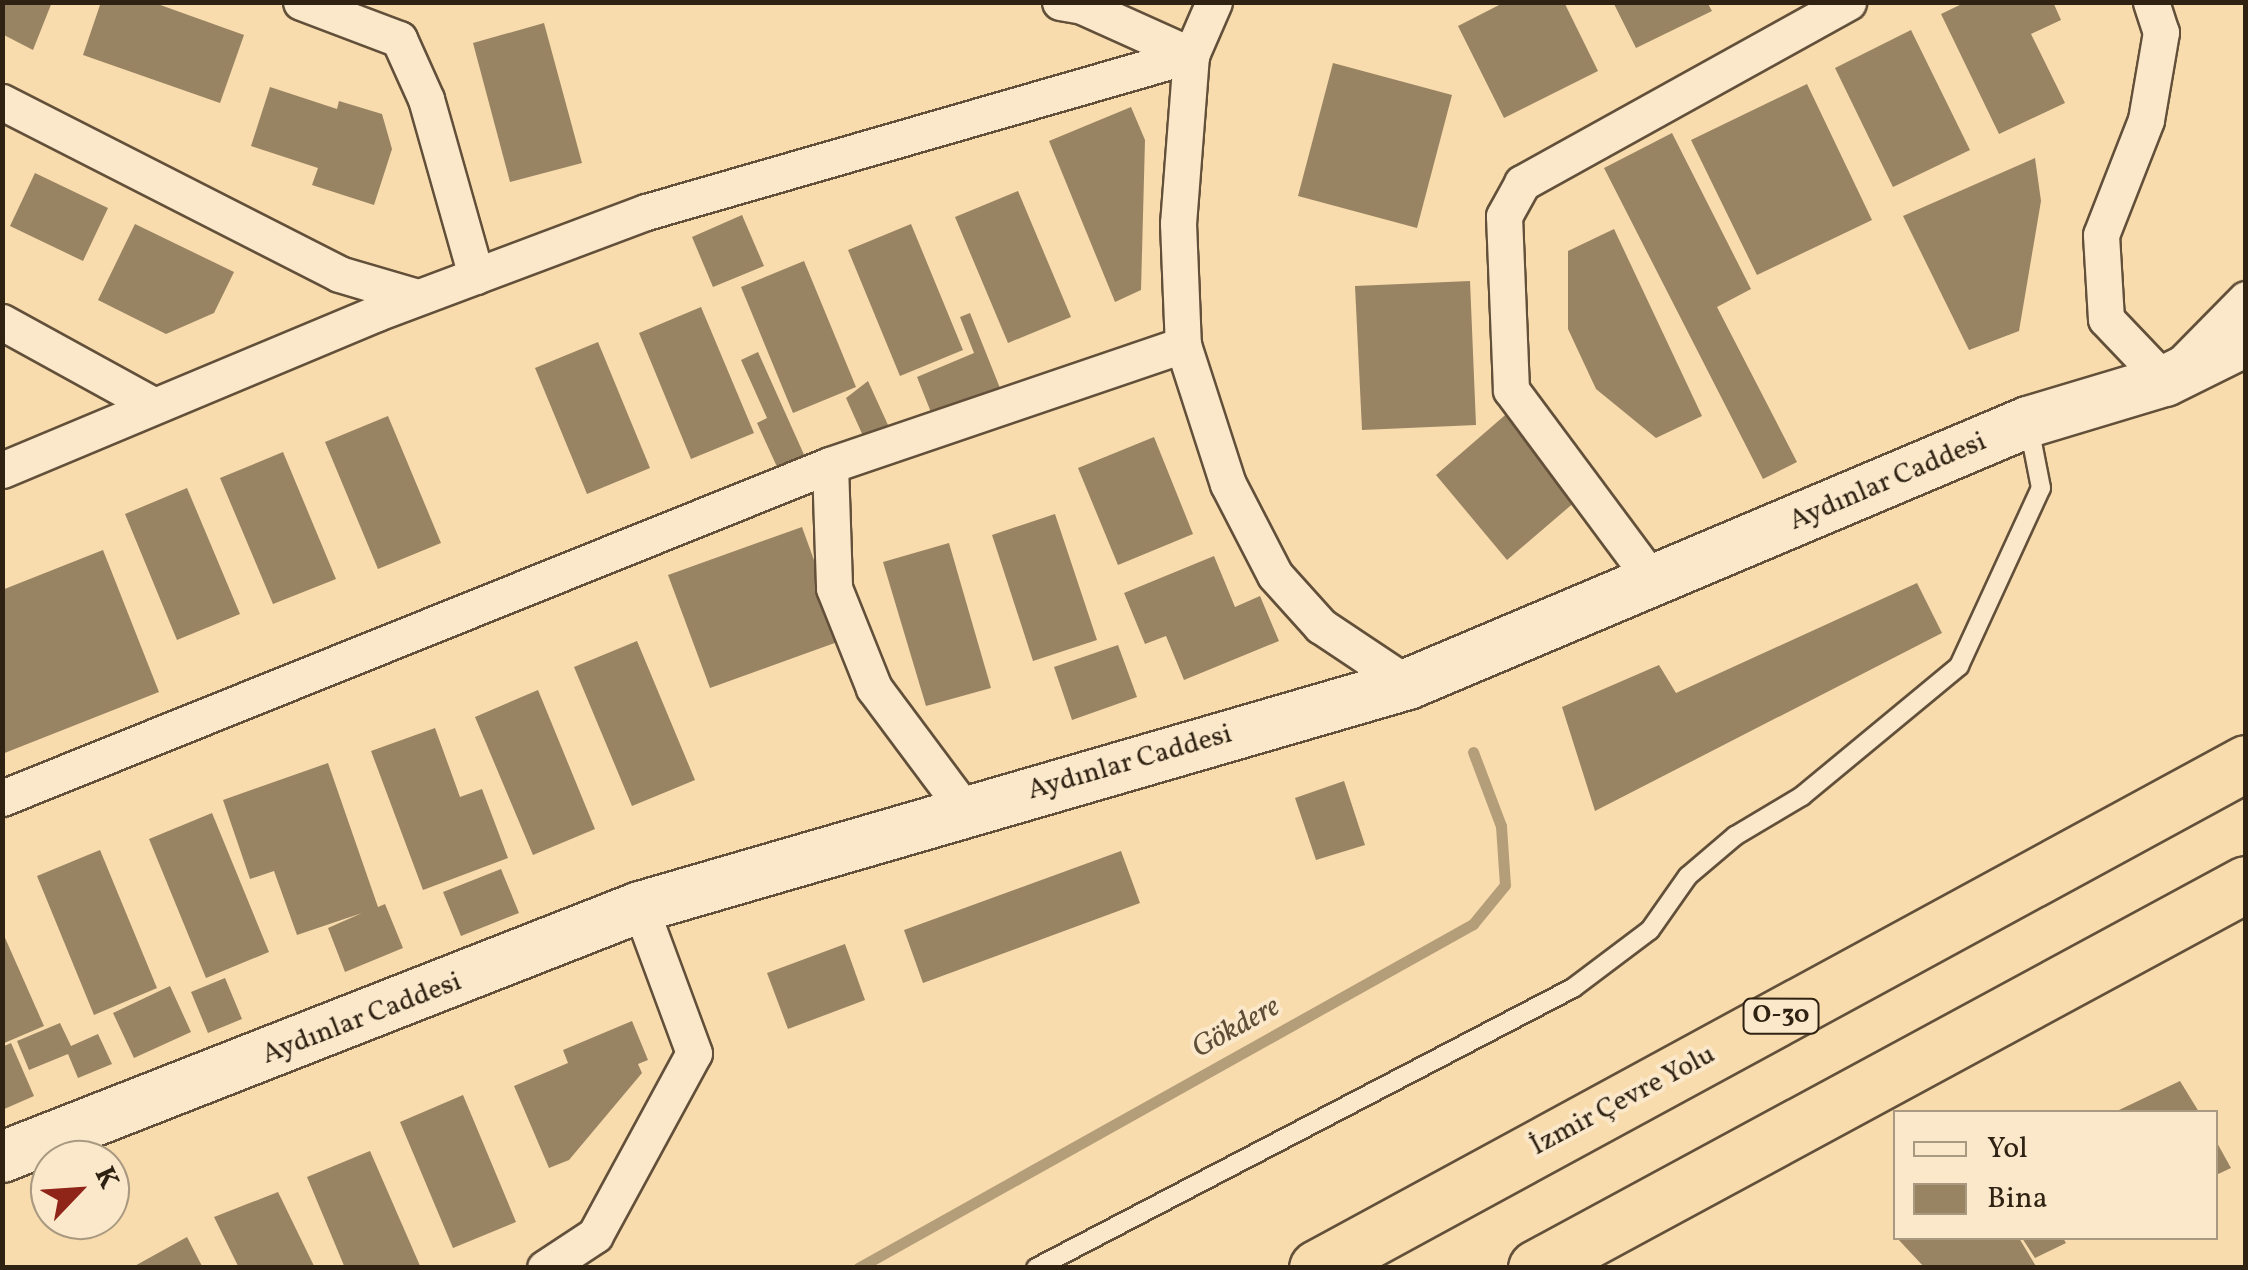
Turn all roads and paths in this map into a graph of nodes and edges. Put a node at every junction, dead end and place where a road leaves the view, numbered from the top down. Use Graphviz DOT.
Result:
graph roads {
  1 [pos="301,2"];
  2 [pos="1060,2"];
  3 [pos="1214,2"];
  4 [pos="1848,2"];
  5 [pos="2151,2"];
  6 [pos="1191,54"];
  7 [pos="2,102"];
  8 [pos="476,276"];
  9 [pos="416,297"];
  10 [pos="2246,299"];
  11 [pos="2,322"];
  12 [pos="2246,340"];
  13 [pos="1182,345"];
  14 [pos="2166,380"];
  15 [pos="152,405"];
  16 [pos="2028,422"];
  17 [pos="830,465"];
  18 [pos="2,470"];
  19 [pos="1653,581"];
  20 [pos="1408,684"];
  21 [pos="2239,766"];
  22 [pos="2,798"];
  23 [pos="964,810"];
  24 [pos="2246,884"];
  25 [pos="2246,896"];
  26 [pos="640,907"];
  27 [pos="2147,939"];
  28 [pos="2,1157"];
  29 [pos="545,1268"];
  30 [pos="1036,1268"];
  31 [pos="1317,1268"];
  32 [pos="1536,1268"];
  1 -- 8 [label="street"];
  2 -- 6 [label="street"];
  3 -- 6 [label="street"];
  4 -- 19 [label="street"];
  5 -- 14 [label="street"];
  6 -- 8 [label="street"];
  6 -- 13 [label="street"];
  7 -- 9 [label="street"];
  8 -- 9 [label="street"];
  9 -- 15 [label="street"];
  10 -- 14 [label="street"];
  11 -- 15 [label="street"];
  12 -- 14 [label="street, Aydınlar Caddesi"];
  13 -- 17 [label="street"];
  13 -- 20 [label="street"];
  14 -- 16 [label="street, Aydınlar Caddesi"];
  15 -- 18 [label="street"];
  16 -- 19 [label="street, Aydınlar Caddesi"];
  16 -- 30 [label="lane"];
  17 -- 22 [label="street"];
  17 -- 23 [label="street"];
  19 -- 20 [label="street, Aydınlar Caddesi"];
  20 -- 23 [label="street, Aydınlar Caddesi"];
  21 -- 31 [label="highway, İzmir Çevre Yolu / O-30"];
  23 -- 26 [label="street, Aydınlar Caddesi"];
  24 -- 27 [label="highway"];
  25 -- 27 [label="highway"];
  26 -- 28 [label="street, Aydınlar Caddesi"];
  26 -- 29 [label="street"];
  27 -- 32 [label="highway"];
}
